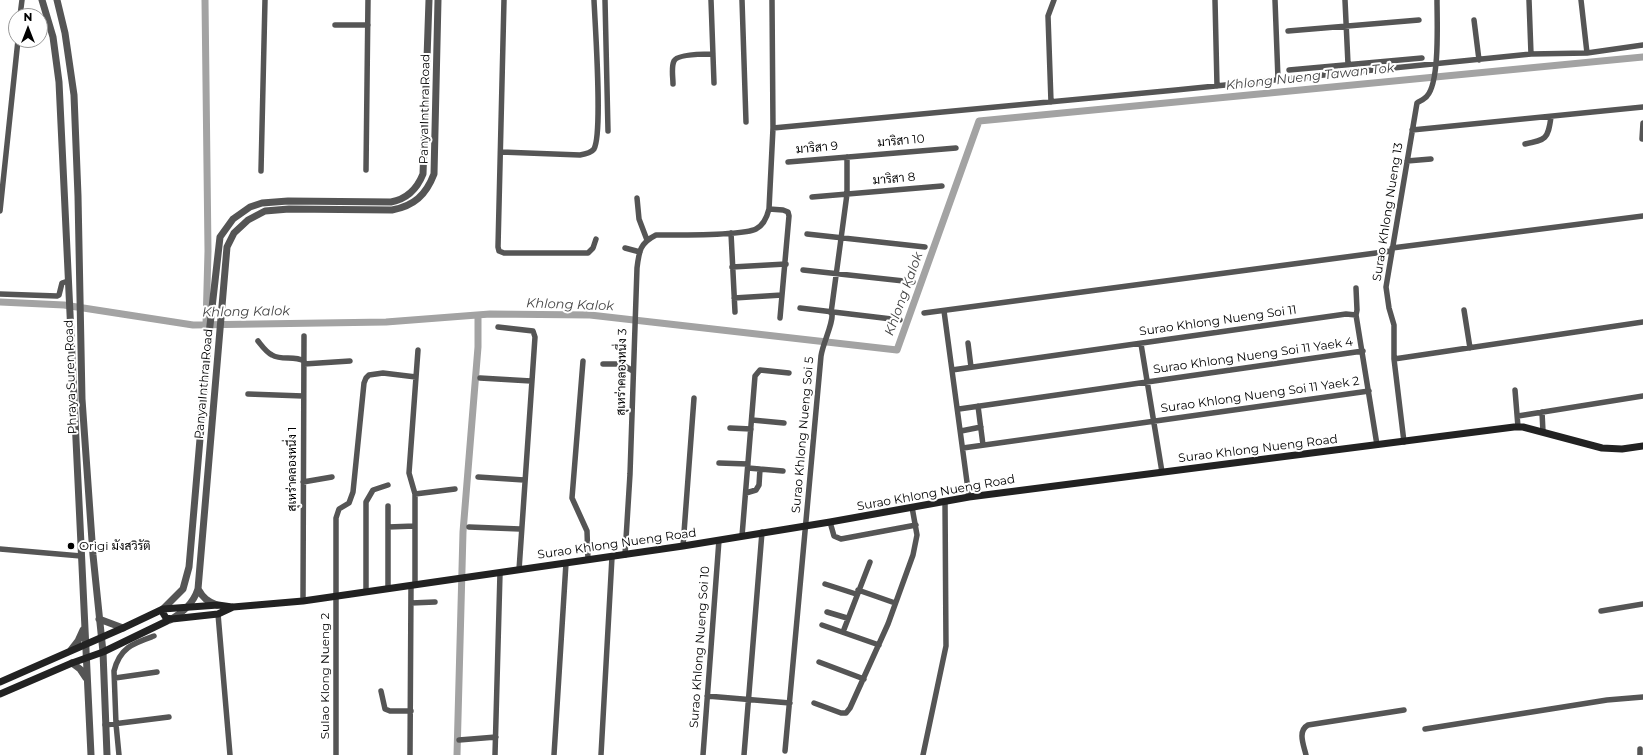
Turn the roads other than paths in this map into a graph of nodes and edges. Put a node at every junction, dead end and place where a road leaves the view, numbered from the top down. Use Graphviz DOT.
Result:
graph roads {
  1 [pos="42,0"];
  2 [pos="57,0"];
  3 [pos="265,0"];
  4 [pos="368,0"];
  5 [pos="429,0"];
  6 [pos="438,0"];
  7 [pos="504,0"];
  8 [pos="594,0"];
  9 [pos="605,0"];
  10 [pos="711,0"];
  11 [pos="742,0"];
  12 [pos="772,0"];
  13 [pos="1054,0"];
  14 [pos="1215,0"];
  15 [pos="1275,0"];
  16 [pos="1345,0"];
  17 [pos="1437,0"];
  18 [pos="1529,0"];
  19 [pos="1581,0"];
  20 [pos="1419,20"];
  21 [pos="1474,20"];
  22 [pos="335,25"];
  23 [pos="368,25"];
  24 [pos="1346,26"];
  25 [pos="1288,31"];
  26 [pos="1643,45"];
  27 [pos="17,48"];
  28 [pos="1587,53"];
  29 [pos="713,54"];
  30 [pos="1531,54"];
  31 [pos="1422,58"];
  32 [pos="1479,60"];
  33 [pos="1348,64"];
  34 [pos="1435,66"];
  35 [pos="1289,70"];
  36 [pos="1278,79"];
  37 [pos="714,83"];
  38 [pos="673,84"];
  39 [pos="1217,86"];
  40 [pos="1051,102"];
  41 [pos="1643,107"];
  42 [pos="1551,117"];
  43 [pos="746,122"];
  44 [pos="1643,123"];
  45 [pos="773,128"];
  46 [pos="1412,130"];
  47 [pos="608,131"];
  48 [pos="1642,139"];
  49 [pos="1525,144"];
  50 [pos="956,148"];
  51 [pos="501,152"];
  52 [pos="847,157"];
  53 [pos="1431,160"];
  54 [pos="1407,161"];
  55 [pos="788,162"];
  56 [pos="366,170"];
  57 [pos="262,172"];
  58 [pos="942,186"];
  59 [pos="847,194"];
  60 [pos="638,198"];
  61 [pos="812,198"];
  62 [pos="769,209"];
  63 [pos="0,211"];
  64 [pos="1643,216"];
  65 [pos="731,233"];
  66 [pos="807,234"];
  67 [pos="841,237"];
  68 [pos="596,239"];
  69 [pos="647,240"];
  70 [pos="925,247"];
  71 [pos="625,248"];
  72 [pos="1392,250"];
  73 [pos="640,252"];
  74 [pos="786,264"];
  75 [pos="732,267"];
  76 [pos="803,270"];
  77 [pos="836,274"];
  78 [pos="68,281"];
  79 [pos="913,282"];
  80 [pos="1356,288"];
  81 [pos="0,294"];
  82 [pos="782,295"];
  83 [pos="734,298"];
  84 [pos="800,308"];
  85 [pos="1464,310"];
  86 [pos="832,311"];
  87 [pos="944,311"];
  88 [pos="735,312"];
  89 [pos="924,313"];
  90 [pos="1356,315"];
  91 [pos="780,318"];
  92 [pos="900,320"];
  93 [pos="1643,322"];
  94 [pos="498,327"];
  95 [pos="304,336"];
  96 [pos="258,341"];
  97 [pos="968,343"];
  98 [pos="1142,344"];
  99 [pos="1470,348"];
  100 [pos="418,350"];
  101 [pos="1362,351"];
  102 [pos="1394,359"];
  103 [pos="350,361"];
  104 [pos="583,361"];
  105 [pos="304,362"];
  106 [pos="603,364"];
  107 [pos="971,367"];
  108 [pos="952,370"];
  109 [pos="633,371"];
  110 [pos="789,373"];
  111 [pos="416,377"];
  112 [pos="480,378"];
  113 [pos="531,381"];
  114 [pos="1148,382"];
  115 [pos="1515,390"];
  116 [pos="1369,391"];
  117 [pos="248,394"];
  118 [pos="303,396"];
  119 [pos="1643,396"];
  120 [pos="694,398"];
  121 [pos="978,406"];
  122 [pos="959,409"];
  123 [pos="1542,412"];
  124 [pos="1518,416"];
  125 [pos="752,420"];
  126 [pos="1154,421"];
  127 [pos="784,423"];
  128 [pos="1518,427"];
  129 [pos="730,428"];
  130 [pos="981,428"];
  131 [pos="751,429"];
  132 [pos="961,431"];
  133 [pos="1543,432"];
  134 [pos="1404,442"];
  135 [pos="983,445"];
  136 [pos="1378,445"];
  137 [pos="1643,446"];
  138 [pos="964,448"];
  139 [pos="719,462"];
  140 [pos="748,466"];
  141 [pos="760,469"];
  142 [pos="783,471"];
  143 [pos="1162,472"];
  144 [pos="332,477"];
  145 [pos="478,477"];
  146 [pos="524,480"];
  147 [pos="303,482"];
  148 [pos="388,484"];
  149 [pos="455,489"];
  150 [pos="746,493"];
  151 [pos="415,494"];
  152 [pos="970,496"];
  153 [pos="945,501"];
  154 [pos="388,506"];
  155 [pos="912,507"];
  156 [pos="830,522"];
  157 [pos="916,525"];
  158 [pos="415,526"];
  159 [pos="806,526"];
  160 [pos="388,527"];
  161 [pos="469,527"];
  162 [pos="520,529"];
  163 [pos="762,532"];
  164 [pos="742,536"];
  165 [pos="719,540"];
  166 [pos="683,546"];
  167 [pos="0,549"];
  168 [pos="624,555"];
  169 [pos="82,556"];
  170 [pos="612,557"];
  171 [pos="588,560"];
  172 [pos="870,562"];
  173 [pos="566,563"];
  174 [pos="519,570"];
  175 [pos="500,573"];
  176 [pos="825,584"];
  177 [pos="413,586"];
  178 [pos="198,589"];
  179 [pos="388,589"];
  180 [pos="366,592"];
  181 [pos="857,592"];
  182 [pos="336,596"];
  183 [pos="303,601"];
  184 [pos="435,602"];
  185 [pos="411,603"];
  186 [pos="895,604"];
  187 [pos="1643,604"];
  188 [pos="218,605"];
  189 [pos="233,607"];
  190 [pos="188,608"];
  191 [pos="163,609"];
  192 [pos="1601,611"];
  193 [pos="827,612"];
  194 [pos="218,614"];
  195 [pos="847,618"];
  196 [pos="99,620"];
  197 [pos="169,620"];
  198 [pos="822,625"];
  199 [pos="85,626"];
  200 [pos="123,628"];
  201 [pos="843,632"];
  202 [pos="154,636"];
  203 [pos="102,638"];
  204 [pos="85,644"];
  205 [pos="879,645"];
  206 [pos="71,650"];
  207 [pos="104,652"];
  208 [pos="86,657"];
  209 [pos="819,662"];
  210 [pos="72,663"];
  211 [pos="157,672"];
  212 [pos="86,678"];
  213 [pos="115,678"];
  214 [pos="864,679"];
  215 [pos="0,682"];
  216 [pos="381,691"];
  217 [pos="0,694"];
  218 [pos="707,696"];
  219 [pos="1643,697"];
  220 [pos="749,700"];
  221 [pos="790,703"];
  222 [pos="814,703"];
  223 [pos="1404,710"];
  224 [pos="411,711"];
  225 [pos="169,717"];
  226 [pos="116,724"];
  227 [pos="105,725"];
  228 [pos="1425,730"];
  229 [pos="496,737"];
  230 [pos="459,740"];
  231 [pos="785,751"];
  232 [pos="91,755"];
  233 [pos="108,755"];
  234 [pos="119,755"];
  235 [pos="230,755"];
  236 [pos="336,755"];
  237 [pos="410,755"];
  238 [pos="495,755"];
  239 [pos="554,755"];
  240 [pos="601,755"];
  241 [pos="703,755"];
  242 [pos="744,755"];
  243 [pos="923,755"];
  244 [pos="1306,755"];
  1 -- 78 [label="street, Phraya Suren Road"];
  2 -- 196 [label="street, Phraya Suren Road"];
  3 -- 57 [label="street"];
  4 -- 23 [label="street"];
  5 -- 191 [label="street, Panya Inthra Road"];
  6 -- 178 [label="street, Panya Inthra Road"];
  7 -- 51 [label="street"];
  8 -- 51 [label="street"];
  9 -- 47 [label="street"];
  10 -- 29 [label="street"];
  11 -- 43 [label="street"];
  12 -- 45 [label="street"];
  13 -- 40 [label="street"];
  14 -- 39 [label="street"];
  15 -- 36 [label="street"];
  16 -- 24 [label="street"];
  17 -- 34 [label="street, Surao Khlong Nueng 13"];
  18 -- 30 [label="street"];
  19 -- 28 [label="street"];
  20 -- 24 [label="street"];
  21 -- 32 [label="street"];
  22 -- 23 [label="street"];
  23 -- 56 [label="street"];
  24 -- 25 [label="street"];
  24 -- 33 [label="street"];
  26 -- 28 [label="street"];
  27 -- 63 [label="street"];
  28 -- 30 [label="street"];
  29 -- 37 [label="street"];
  29 -- 38 [label="street"];
  30 -- 32 [label="street"];
  31 -- 33 [label="street"];
  32 -- 34 [label="street"];
  33 -- 35 [label="street"];
  34 -- 36 [label="street"];
  34 -- 46 [label="street, Surao Khlong Nueng 13"];
  36 -- 39 [label="street"];
  39 -- 40 [label="street"];
  40 -- 45 [label="street"];
  41 -- 42 [label="street"];
  42 -- 46 [label="street"];
  42 -- 49 [label="street"];
  44 -- 48 [label="street"];
  45 -- 62 [label="street"];
  46 -- 54 [label="street, Surao Khlong Nueng 13"];
  50 -- 52 [label="street, มาริสา 10"];
  51 -- 68 [label="street"];
  52 -- 55 [label="street, มาริสา 9"];
  52 -- 59 [label="street, Surao Khlong Nueng Soi 5"];
  53 -- 54 [label="street"];
  54 -- 72 [label="street, Surao Khlong Nueng 13"];
  58 -- 59 [label="street, มาริสา 8"];
  59 -- 61 [label="street, มาริสา 8"];
  59 -- 67 [label="street, Surao Khlong Nueng Soi 5"];
  60 -- 69 [label="street"];
  62 -- 65 [label="street"];
  62 -- 74 [label="street"];
  64 -- 72 [label="street"];
  65 -- 69 [label="street"];
  65 -- 75 [label="street"];
  66 -- 67 [label="street"];
  67 -- 70 [label="street"];
  67 -- 77 [label="street, Surao Khlong Nueng Soi 5"];
  69 -- 73 [label="street, สุเหร่าคลองหนึ่ง 3"];
  71 -- 73 [label="street"];
  72 -- 87 [label="street"];
  72 -- 102 [label="street, Surao Khlong Nueng 13"];
  73 -- 109 [label="street, สุเหร่าคลองหนึ่ง 3"];
  74 -- 75 [label="street"];
  74 -- 82 [label="street"];
  75 -- 83 [label="street"];
  76 -- 77 [label="street"];
  77 -- 79 [label="street"];
  77 -- 86 [label="street, Surao Khlong Nueng Soi 5"];
  78 -- 81 [label="street"];
  78 -- 169 [label="street, Phraya Suren Road"];
  80 -- 90 [label="street"];
  82 -- 83 [label="street"];
  82 -- 91 [label="street"];
  83 -- 88 [label="street"];
  84 -- 86 [label="street"];
  85 -- 99 [label="street"];
  86 -- 92 [label="street"];
  86 -- 159 [label="street, Surao Khlong Nueng Soi 5"];
  87 -- 89 [label="street"];
  87 -- 108 [label="street"];
  90 -- 98 [label="street, Surao Khlong Nueng Soi 11"];
  90 -- 101 [label="street"];
  93 -- 99 [label="street"];
  94 -- 113 [label="street"];
  95 -- 105 [label="street, สุเหร่าคลองหนึ่ง 1"];
  96 -- 105 [label="street"];
  97 -- 107 [label="street"];
  98 -- 107 [label="street, Surao Khlong Nueng Soi 11"];
  98 -- 114 [label="street"];
  99 -- 102 [label="street"];
  100 -- 111 [label="street"];
  101 -- 114 [label="street, Surao Khlong Nueng Soi 11 Yaek 4"];
  101 -- 116 [label="street"];
  102 -- 134 [label="street, Surao Khlong Nueng 13"];
  103 -- 105 [label="street"];
  104 -- 171 [label="street"];
  105 -- 118 [label="street, สุเหร่าคลองหนึ่ง 1"];
  106 -- 109 [label="street"];
  107 -- 108 [label="street, Surao Khlong Nueng Soi 11"];
  108 -- 122 [label="street"];
  109 -- 168 [label="street, สุเหร่าคลองหนึ่ง 3"];
  110 -- 125 [label="street"];
  111 -- 151 [label="street"];
  111 -- 182 [label="street, Sulao Klong Nueng 2"];
  112 -- 113 [label="street"];
  113 -- 146 [label="street"];
  114 -- 121 [label="street, Surao Khlong Nueng Soi 11 Yaek 4"];
  114 -- 126 [label="street"];
  115 -- 124 [label="street"];
  116 -- 126 [label="street, Surao Khlong Nueng Soi 11 Yaek 2"];
  116 -- 136 [label="street"];
  117 -- 118 [label="street"];
  118 -- 147 [label="street, สุเหร่าคลองหนึ่ง 1"];
  119 -- 123 [label="street"];
  120 -- 166 [label="street"];
  121 -- 122 [label="street, Surao Khlong Nueng Soi 11 Yaek 4"];
  121 -- 130 [label="street"];
  122 -- 132 [label="street"];
  123 -- 124 [label="street"];
  123 -- 133 [label="street"];
  124 -- 128 [label="street"];
  125 -- 127 [label="street"];
  125 -- 131 [label="street"];
  126 -- 135 [label="street, Surao Khlong Nueng Soi 11 Yaek 2"];
  126 -- 143 [label="street"];
  128 -- 133 [label="main road, Surao Khlong Nueng Road"];
  128 -- 134 [label="main road, Surao Khlong Nueng Road"];
  129 -- 131 [label="street"];
  130 -- 132 [label="street"];
  130 -- 135 [label="street"];
  131 -- 140 [label="street"];
  132 -- 138 [label="street"];
  133 -- 137 [label="main road, Surao Khlong Nueng Road"];
  134 -- 136 [label="main road, Surao Khlong Nueng Road"];
  135 -- 138 [label="street, Surao Khlong Nueng Soi 11 Yaek 2"];
  136 -- 143 [label="main road, Surao Khlong Nueng Road"];
  138 -- 152 [label="street"];
  139 -- 140 [label="street"];
  140 -- 141 [label="street"];
  140 -- 150 [label="street"];
  141 -- 142 [label="street"];
  141 -- 150 [label="street"];
  143 -- 152 [label="main road, Surao Khlong Nueng Road"];
  144 -- 147 [label="street"];
  145 -- 146 [label="street"];
  146 -- 162 [label="street"];
  147 -- 183 [label="street, สุเหร่าคลองหนึ่ง 1"];
  148 -- 180 [label="street"];
  149 -- 151 [label="street"];
  150 -- 164 [label="street"];
  151 -- 158 [label="street"];
  152 -- 153 [label="main road, Surao Khlong Nueng Road"];
  153 -- 155 [label="main road, Surao Khlong Nueng Road"];
  153 -- 243 [label="street"];
  154 -- 160 [label="street"];
  155 -- 156 [label="main road, Surao Khlong Nueng Road"];
  155 -- 157 [label="street"];
  156 -- 157 [label="street"];
  156 -- 159 [label="main road, Surao Khlong Nueng Road"];
  157 -- 186 [label="street"];
  158 -- 160 [label="street"];
  158 -- 177 [label="street"];
  159 -- 163 [label="main road, Surao Khlong Nueng Road"];
  159 -- 221 [label="street, Surao Khlong Nueng Soi 5"];
  160 -- 179 [label="street"];
  161 -- 162 [label="street"];
  162 -- 174 [label="street"];
  163 -- 164 [label="main road, Surao Khlong Nueng Road"];
  163 -- 220 [label="street"];
  164 -- 165 [label="main road, Surao Khlong Nueng Road"];
  165 -- 166 [label="main road, Surao Khlong Nueng Road"];
  165 -- 218 [label="street, Surao Khlong Nueng Soi 10"];
  166 -- 168 [label="main road, Surao Khlong Nueng Road"];
  167 -- 169 [label="street"];
  168 -- 170 [label="main road, Surao Khlong Nueng Road"];
  169 -- 199 [label="street, Phraya Suren Road"];
  170 -- 171 [label="main road, Surao Khlong Nueng Road"];
  170 -- 240 [label="street"];
  171 -- 173 [label="main road, Surao Khlong Nueng Road"];
  172 -- 181 [label="street"];
  173 -- 174 [label="main road, Surao Khlong Nueng Road"];
  173 -- 239 [label="street"];
  174 -- 175 [label="main road, Surao Khlong Nueng Road"];
  175 -- 177 [label="main road, Surao Khlong Nueng Road"];
  175 -- 229 [label="street"];
  176 -- 181 [label="street"];
  177 -- 179 [label="main road, Surao Khlong Nueng Road"];
  177 -- 185 [label="street"];
  178 -- 188 [label="street"];
  178 -- 190 [label="street, Panya Inthra Road"];
  179 -- 180 [label="main road, Surao Khlong Nueng Road"];
  180 -- 182 [label="main road, Surao Khlong Nueng Road"];
  181 -- 186 [label="street"];
  181 -- 195 [label="street"];
  182 -- 183 [label="main road, Surao Khlong Nueng Road"];
  182 -- 236 [label="street, Sulao Klong Nueng 2"];
  183 -- 189 [label="main road, Surao Khlong Nueng Road"];
  184 -- 185 [label="street"];
  185 -- 224 [label="street"];
  186 -- 205 [label="street"];
  187 -- 192 [label="street"];
  188 -- 189 [label="main road, Surao Khlong Nueng Road"];
  188 -- 190 [label="main road, Surao Khlong Nueng Road"];
  189 -- 194 [label="main road, Surao Khlong Nueng Road"];
  190 -- 191 [label="main road, Surao Khlong Nueng Road"];
  190 -- 197 [label="street, Panya Inthra Road"];
  191 -- 197 [label="main road"];
  191 -- 200 [label="main road, Panya Inthra Road"];
  193 -- 195 [label="street"];
  194 -- 197 [label="main road, Surao Khlong Nueng Road"];
  194 -- 235 [label="street"];
  195 -- 201 [label="street"];
  196 -- 200 [label="street"];
  196 -- 203 [label="street, Phraya Suren Road"];
  197 -- 207 [label="main road, Panya Inthra Road"];
  198 -- 201 [label="street"];
  199 -- 204 [label="street, Phraya Suren Road"];
  199 -- 206 [label="street"];
  200 -- 203 [label="main road, Panya Inthra Road"];
  201 -- 205 [label="street"];
  202 -- 213 [label="street"];
  203 -- 204 [label="main road, Panya Inthra Road"];
  203 -- 207 [label="street, Phraya Suren Road"];
  204 -- 206 [label="main road, Panya Inthra Road"];
  204 -- 208 [label="street, Phraya Suren Road"];
  205 -- 214 [label="street"];
  206 -- 215 [label="main road, Panya Inthra Road"];
  207 -- 208 [label="main road, Panya Inthra Road"];
  207 -- 227 [label="street, Phraya Suren Road"];
  208 -- 210 [label="main road, Panya Inthra Road"];
  208 -- 212 [label="street, Phraya Suren Road"];
  209 -- 214 [label="street"];
  210 -- 212 [label="street"];
  210 -- 217 [label="main road, Panya Inthra Road"];
  211 -- 213 [label="street"];
  212 -- 232 [label="street, Phraya Suren Road"];
  213 -- 226 [label="street"];
  214 -- 222 [label="street"];
  216 -- 224 [label="street"];
  218 -- 220 [label="street"];
  218 -- 241 [label="street, Surao Khlong Nueng Soi 10"];
  219 -- 228 [label="street"];
  220 -- 221 [label="street"];
  220 -- 242 [label="street"];
  221 -- 231 [label="street, Surao Khlong Nueng Soi 5"];
  223 -- 244 [label="street"];
  224 -- 237 [label="street"];
  225 -- 226 [label="street"];
  226 -- 227 [label="street"];
  226 -- 234 [label="street"];
  227 -- 233 [label="street, Phraya Suren Road"];
  229 -- 230 [label="street"];
  229 -- 238 [label="street"];
}
